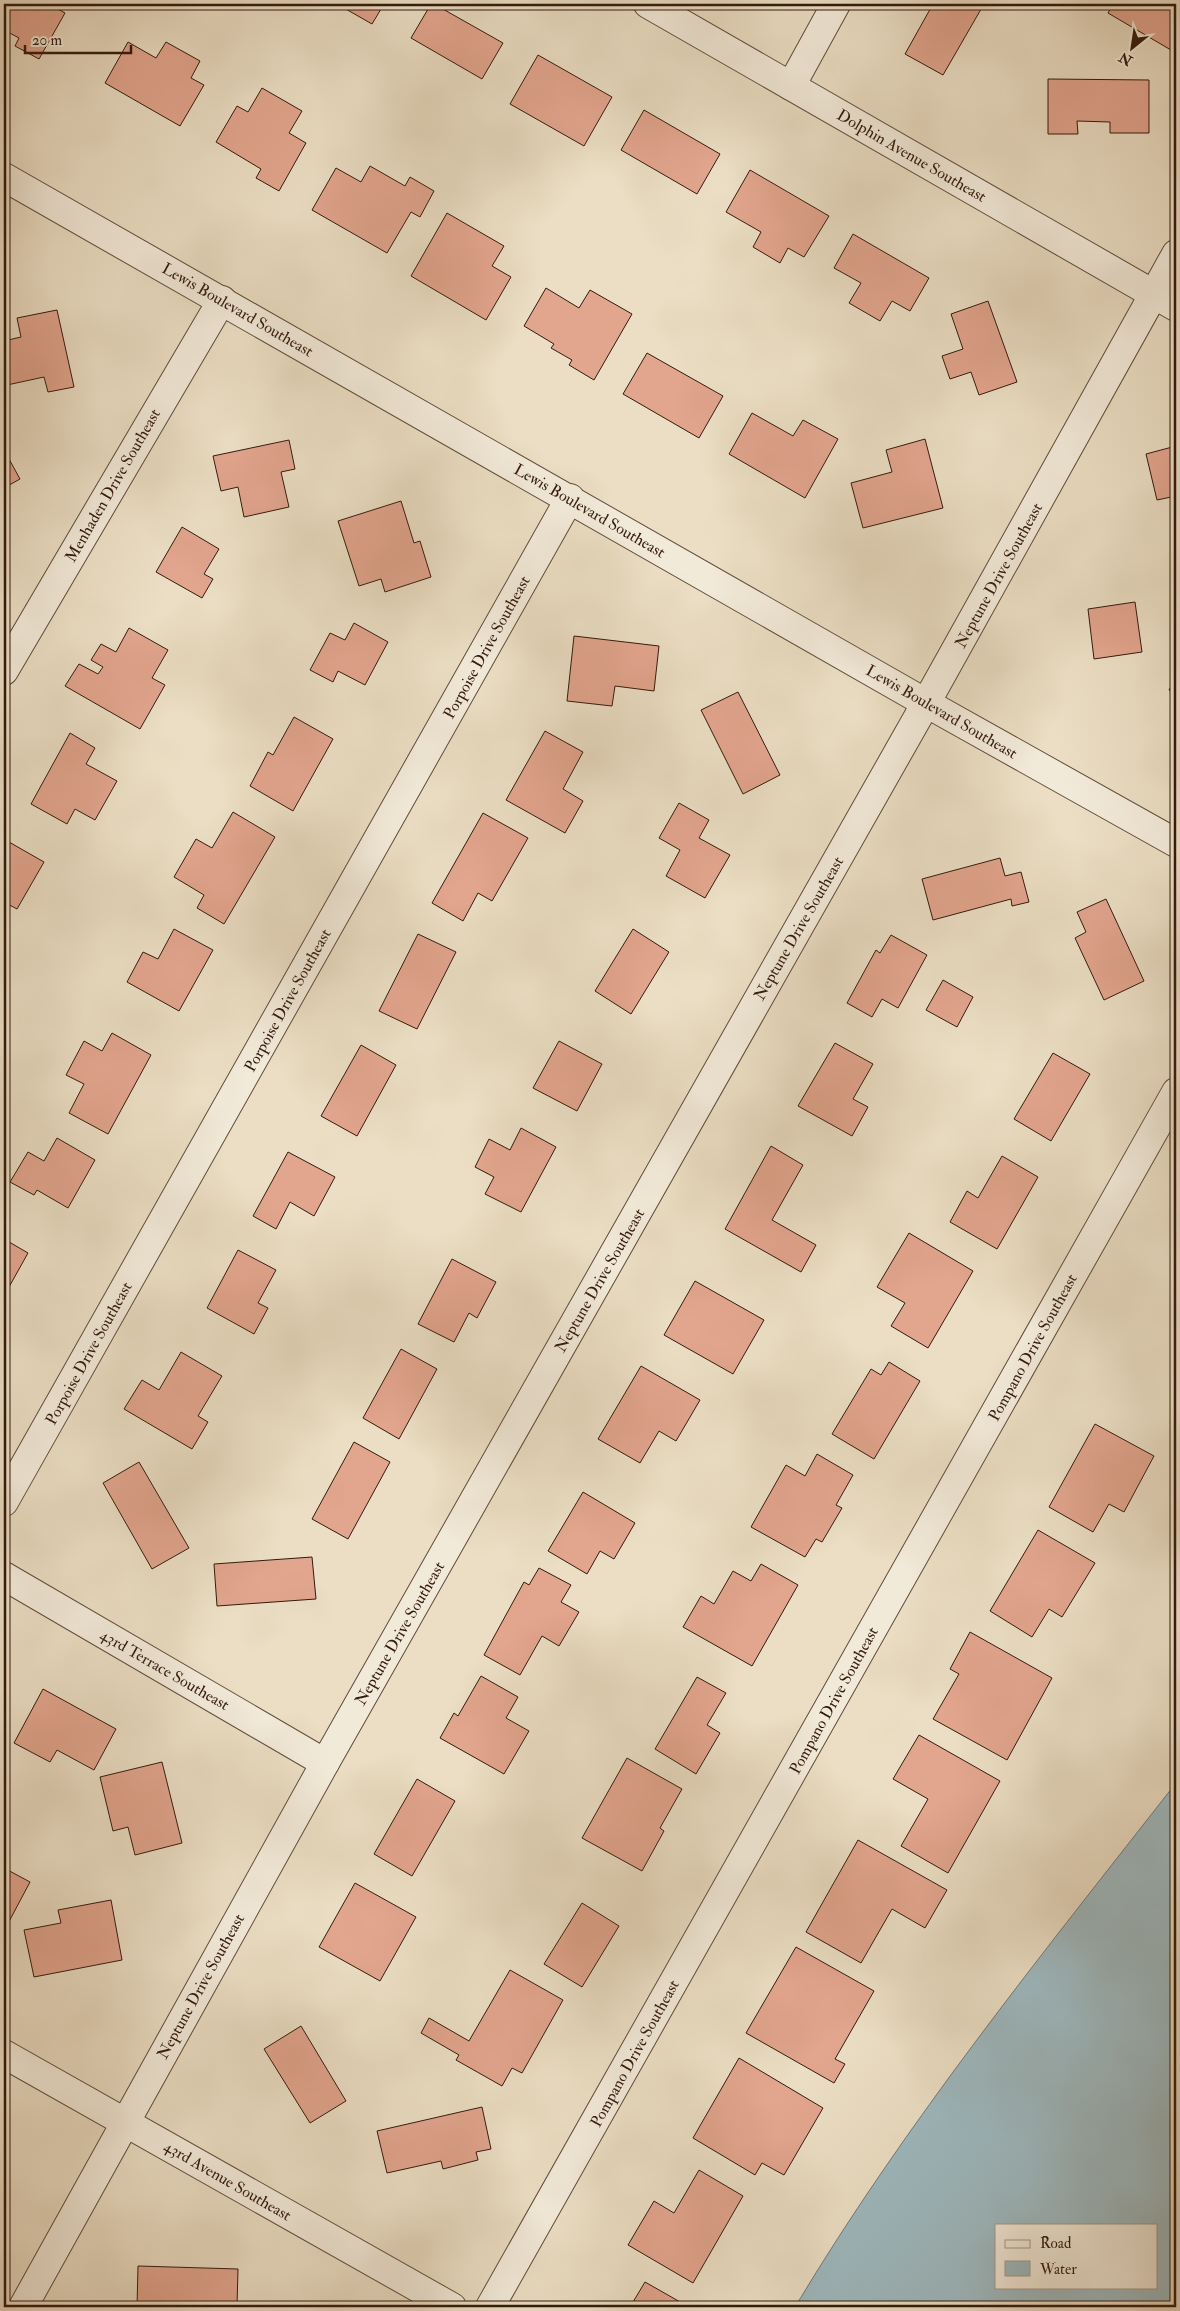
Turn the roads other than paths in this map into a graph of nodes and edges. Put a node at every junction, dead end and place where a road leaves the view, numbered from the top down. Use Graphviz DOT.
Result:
graph roads {
  1 [pos="648,4"];
  2 [pos="836,4"];
  3 [pos="791,86"];
  4 [pos="4,177"];
  5 [pos="1176,254"];
  6 [pos="222,300"];
  7 [pos="1166,300"];
  8 [pos="570,498"];
  9 [pos="7,660"];
  10 [pos="926,703"];
  11 [pos="1176,843"];
  12 [pos="1176,1092"];
  13 [pos="4,1502"];
  14 [pos="4,1576"];
  15 [pos="325,1763"];
  16 [pos="4,2054"];
  17 [pos="124,2121"];
  18 [pos="23,2307"];
  19 [pos="452,2307"];
  20 [pos="490,2307"];
  1 -- 3 [label="street, Dolphin Avenue Southeast"];
  2 -- 3 [label="street"];
  3 -- 7 [label="street, Dolphin Avenue Southeast"];
  4 -- 6 [label="street, Lewis Boulevard Southeast"];
  5 -- 7 [label="street, Neptune Drive Southeast"];
  6 -- 8 [label="street, Lewis Boulevard Southeast"];
  6 -- 9 [label="street, Menhaden Drive Southeast"];
  7 -- 10 [label="street, Neptune Drive Southeast"];
  8 -- 10 [label="street, Lewis Boulevard Southeast"];
  8 -- 13 [label="street, Porpoise Drive Southeast"];
  10 -- 11 [label="street, Lewis Boulevard Southeast"];
  10 -- 15 [label="street, Neptune Drive Southeast"];
  12 -- 20 [label="street, Pompano Drive Southeast"];
  14 -- 15 [label="street, 43rd Terrace Southeast"];
  15 -- 17 [label="street, Neptune Drive Southeast"];
  16 -- 17 [label="street, 43rd Avenue Southeast"];
  17 -- 18 [label="street, Neptune Drive Southeast"];
  17 -- 19 [label="street, 43rd Avenue Southeast"];
}
